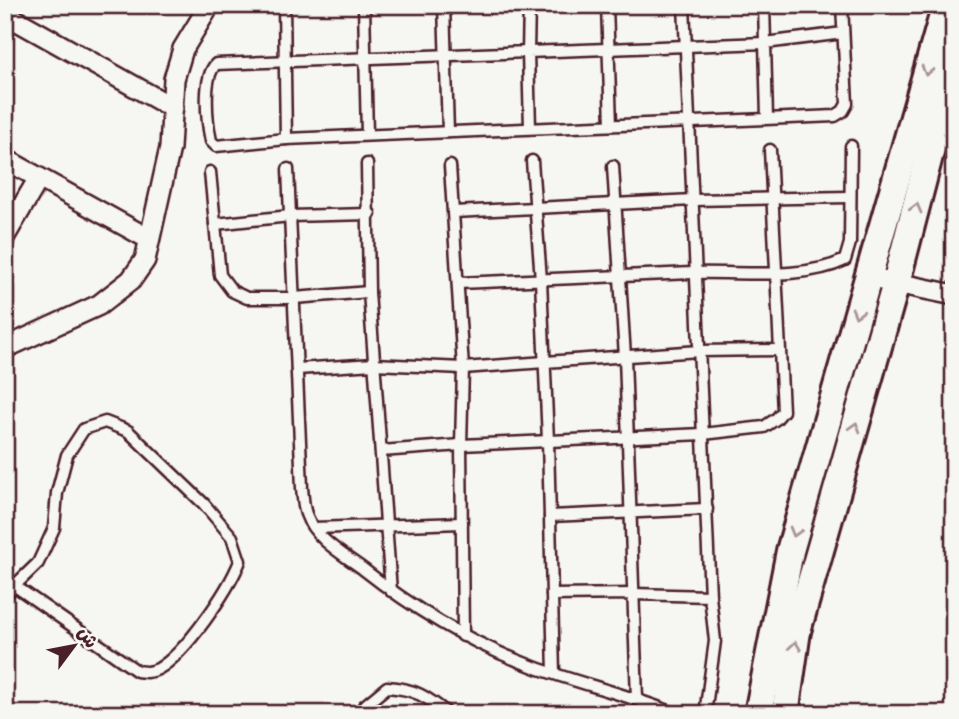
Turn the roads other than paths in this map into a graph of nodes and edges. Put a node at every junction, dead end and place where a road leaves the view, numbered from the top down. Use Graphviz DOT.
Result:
graph roads {
  1 [pos="206,5"];
  2 [pos="284,5"];
  3 [pos="364,5"];
  4 [pos="444,5"];
  5 [pos="529,5"];
  6 [pos="607,5"];
  7 [pos="684,5"];
  8 [pos="764,5"];
  9 [pos="842,5"];
  10 [pos="942,6"];
  11 [pos="5,14"];
  12 [pos="844,33"];
  13 [pos="765,43"];
  14 [pos="686,45"];
  15 [pos="608,48"];
  16 [pos="528,52"];
  17 [pos="446,55"];
  18 [pos="365,59"];
  19 [pos="954,61"];
  20 [pos="284,62"];
  21 [pos="173,108"];
  22 [pos="767,118"];
  23 [pos="689,121"];
  24 [pos="611,125"];
  25 [pos="530,128"];
  26 [pos="448,132"];
  27 [pos="367,135"];
  28 [pos="286,139"];
  29 [pos="851,146"];
  30 [pos="771,150"];
  31 [pos="5,159"];
  32 [pos="532,161"];
  33 [pos="367,164"];
  34 [pos="450,166"];
  35 [pos="613,166"];
  36 [pos="288,169"];
  37 [pos="210,172"];
  38 [pos="39,178"];
  39 [pos="849,197"];
  40 [pos="774,198"];
  41 [pos="693,200"];
  42 [pos="616,204"];
  43 [pos="535,208"];
  44 [pos="454,212"];
  45 [pos="370,214"];
  46 [pos="290,216"];
  47 [pos="215,224"];
  48 [pos="5,236"];
  49 [pos="149,239"];
  50 [pos="696,273"];
  51 [pos="777,273"];
  52 [pos="620,276"];
  53 [pos="867,277"];
  54 [pos="541,280"];
  55 [pos="458,283"];
  56 [pos="896,283"];
  57 [pos="369,292"];
  58 [pos="954,295"];
  59 [pos="293,298"];
  60 [pos="5,348"];
  61 [pos="779,350"];
  62 [pos="699,351"];
  63 [pos="625,357"];
  64 [pos="544,362"];
  65 [pos="374,364"];
  66 [pos="463,368"];
  67 [pos="297,369"];
  68 [pos="703,434"];
  69 [pos="626,437"];
  70 [pos="548,441"];
  71 [pos="461,445"];
  72 [pos="381,451"];
  73 [pos="707,509"];
  74 [pos="629,511"];
  75 [pos="550,516"];
  76 [pos="462,523"];
  77 [pos="386,524"];
  78 [pos="314,528"];
  79 [pos="5,577"];
  80 [pos="15,586"];
  81 [pos="391,591"];
  82 [pos="5,594"];
  83 [pos="632,594"];
  84 [pos="552,595"];
  85 [pos="710,596"];
  86 [pos="463,636"];
  87 [pos="554,673"];
  88 [pos="637,699"];
  89 [pos="359,714"];
  90 [pos="448,714"];
  91 [pos="676,714"];
  92 [pos="705,714"];
  93 [pos="758,714"];
  94 [pos="785,714"];
  1 -- 21 [label="street"];
  2 -- 20 [label="lane"];
  3 -- 18 [label="lane"];
  4 -- 17 [label="lane"];
  5 -- 16 [label="lane"];
  6 -- 15 [label="lane"];
  7 -- 14 [label="lane"];
  8 -- 13 [label="lane"];
  9 -- 12 [label="lane"];
  10 -- 53 [label="main road, one-way"];
  11 -- 21 [label="street"];
  12 -- 13 [label="lane"];
  12 -- 22 [label="lane"];
  13 -- 14 [label="lane"];
  13 -- 22 [label="lane"];
  14 -- 15 [label="lane"];
  14 -- 23 [label="lane"];
  15 -- 16 [label="lane"];
  15 -- 24 [label="lane"];
  16 -- 17 [label="lane"];
  16 -- 25 [label="lane"];
  17 -- 18 [label="lane"];
  17 -- 26 [label="lane"];
  18 -- 20 [label="lane"];
  18 -- 27 [label="lane"];
  56 -- 19 [label="main road, one-way"];
  20 -- 28 [label="lane"];
  20 -- 28 [label="lane"];
  21 -- 49 [label="street"];
  22 -- 23 [label="lane"];
  23 -- 24 [label="lane"];
  23 -- 41 [label="lane"];
  24 -- 25 [label="lane"];
  25 -- 26 [label="lane"];
  26 -- 27 [label="lane"];
  27 -- 28 [label="lane"];
  29 -- 39 [label="lane"];
  30 -- 40 [label="lane"];
  31 -- 38 [label="street"];
  32 -- 43 [label="lane"];
  33 -- 45 [label="lane"];
  34 -- 44 [label="lane"];
  35 -- 42 [label="lane"];
  36 -- 46 [label="lane"];
  37 -- 47 [label="lane"];
  38 -- 48 [label="street"];
  38 -- 49 [label="street"];
  39 -- 40 [label="lane"];
  39 -- 51 [label="lane"];
  40 -- 41 [label="lane"];
  40 -- 51 [label="lane"];
  41 -- 42 [label="lane"];
  41 -- 50 [label="lane"];
  42 -- 43 [label="lane"];
  42 -- 52 [label="lane"];
  43 -- 44 [label="lane"];
  43 -- 54 [label="lane"];
  44 -- 55 [label="lane"];
  45 -- 46 [label="lane"];
  45 -- 57 [label="lane"];
  46 -- 47 [label="lane"];
  46 -- 59 [label="lane"];
  47 -- 59 [label="lane"];
  49 -- 60 [label="street"];
  50 -- 51 [label="lane"];
  50 -- 52 [label="lane"];
  50 -- 62 [label="lane"];
  51 -- 61 [label="lane"];
  52 -- 54 [label="lane"];
  52 -- 63 [label="lane"];
  53 -- 56 [label="street"];
  53 -- 93 [label="main road, one-way"];
  54 -- 55 [label="lane"];
  54 -- 64 [label="lane"];
  55 -- 66 [label="lane"];
  56 -- 58 [label="street"];
  94 -- 56 [label="main road, one-way"];
  57 -- 59 [label="lane"];
  57 -- 65 [label="lane"];
  59 -- 67 [label="lane"];
  61 -- 62 [label="lane"];
  61 -- 68 [label="lane"];
  62 -- 63 [label="lane"];
  62 -- 68 [label="lane"];
  63 -- 64 [label="lane"];
  63 -- 69 [label="lane"];
  64 -- 66 [label="lane"];
  64 -- 70 [label="lane"];
  65 -- 66 [label="lane"];
  65 -- 67 [label="lane"];
  65 -- 72 [label="lane"];
  66 -- 71 [label="lane"];
  67 -- 78 [label="lane"];
  68 -- 69 [label="lane"];
  68 -- 73 [label="lane"];
  69 -- 70 [label="lane"];
  69 -- 74 [label="lane"];
  70 -- 71 [label="lane"];
  70 -- 75 [label="lane"];
  71 -- 72 [label="lane"];
  71 -- 76 [label="lane"];
  72 -- 77 [label="lane"];
  73 -- 74 [label="lane"];
  73 -- 85 [label="lane"];
  74 -- 75 [label="lane"];
  74 -- 83 [label="lane"];
  75 -- 84 [label="lane"];
  76 -- 77 [label="lane"];
  76 -- 86 [label="lane"];
  77 -- 78 [label="lane"];
  77 -- 81 [label="lane"];
  78 -- 81 [label="lane"];
  79 -- 80 [label="lane"];
  80 -- 80 [label="lane"];
  80 -- 82 [label="lane"];
  81 -- 86 [label="lane"];
  83 -- 84 [label="lane"];
  83 -- 85 [label="lane"];
  83 -- 88 [label="lane"];
  84 -- 87 [label="lane"];
  85 -- 92 [label="lane"];
  86 -- 87 [label="lane"];
  87 -- 88 [label="lane"];
  88 -- 91 [label="lane"];
  89 -- 90 [label="lane"];
}
